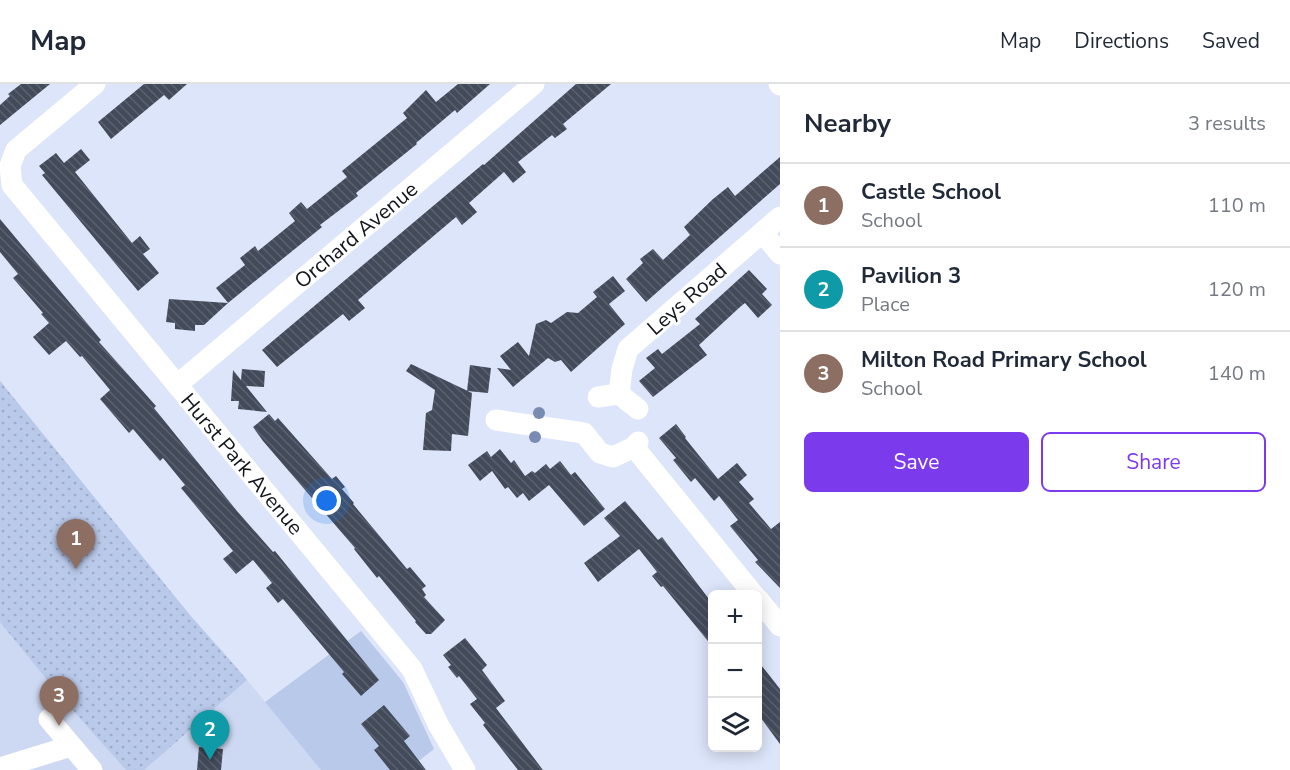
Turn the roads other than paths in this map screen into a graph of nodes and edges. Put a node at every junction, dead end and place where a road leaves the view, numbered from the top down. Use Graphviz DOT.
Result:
graph roads {
  1 [pos="95,84"];
  2 [pos="534,84"];
  3 [pos="780,217"];
  4 [pos="763,233"];
  5 [pos="780,254"];
  6 [pos="177,385"];
  7 [pos="619,394"];
  8 [pos="598,397"];
  9 [pos="638,409"];
  10 [pos="496,420"];
  11 [pos="751,590"];
  12 [pos="762,604"];
  13 [pos="780,626"];
  14 [pos="49,719"];
  15 [pos="71,746"];
  16 [pos="0,770"];
  17 [pos="92,770"];
  18 [pos="465,770"];
  1 -- 6 [label="street, Hurst Park Avenue"];
  2 -- 6 [label="street, Orchard Avenue"];
  3 -- 4 [label="street, Leys Road"];
  4 -- 5 [label="street"];
  4 -- 7 [label="street, Leys Road"];
  6 -- 18 [label="street, Hurst Park Avenue"];
  7 -- 8 [label="street"];
  7 -- 9 [label="street"];
  10 -- 11 [label="street"];
  12 -- 13 [label="street"];
  14 -- 15 [label="street"];
  15 -- 16 [label="street"];
  15 -- 17 [label="street"];
}
